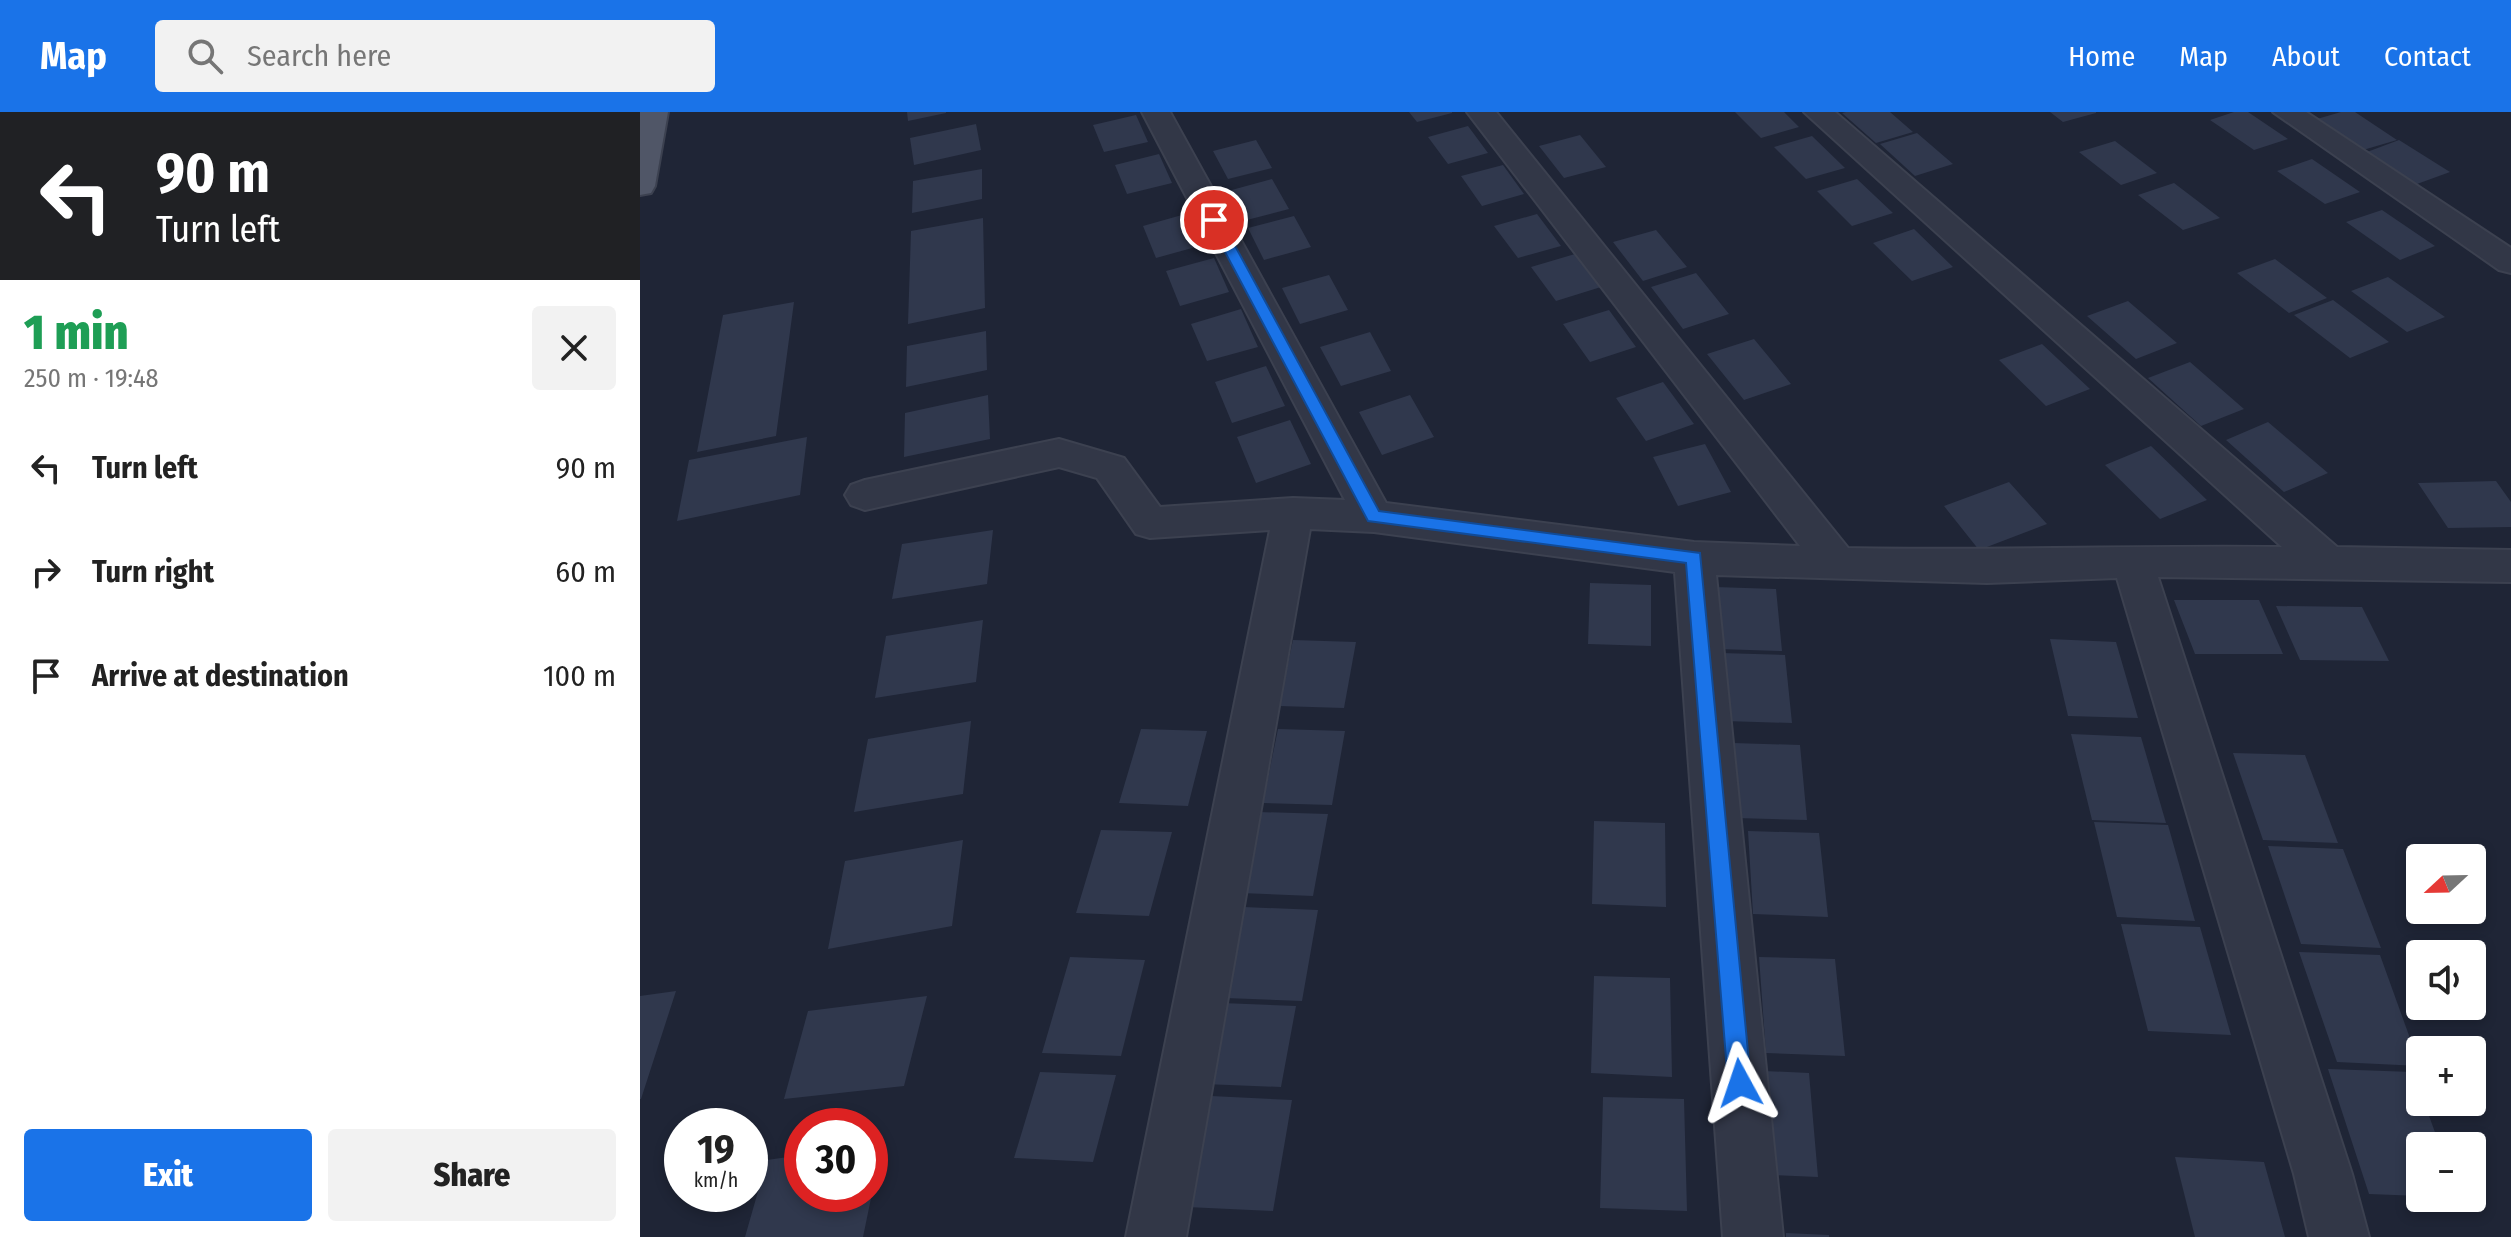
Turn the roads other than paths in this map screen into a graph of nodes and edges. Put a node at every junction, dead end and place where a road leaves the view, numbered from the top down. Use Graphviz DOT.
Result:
graph roads {
  1 [pos="654,112"];
  2 [pos="1156,112"];
  3 [pos="1481,112"];
  4 [pos="1818,112"];
  5 [pos="2287,112"];
  6 [pos="640,186"];
  7 [pos="2511,263"];
  8 [pos="865,495"];
  9 [pos="1293,513"];
  10 [pos="1374,517"];
  11 [pos="1694,558"];
  12 [pos="2132,561"];
  13 [pos="1837,564"];
  14 [pos="2329,565"];
  15 [pos="2511,566"];
  16 [pos="1156,1237"];
  17 [pos="1753,1237"];
  18 [pos="2339,1237"];
  1 -- 6 [label="main road"];
  2 -- 10 [label="street"];
  3 -- 13 [label="street"];
  4 -- 14 [label="street"];
  5 -- 7 [label="street"];
  8 -- 9 [label="street"];
  9 -- 10 [label="street"];
  9 -- 16 [label="street"];
  10 -- 11 [label="street"];
  11 -- 13 [label="street"];
  11 -- 17 [label="street"];
  12 -- 13 [label="street"];
  12 -- 14 [label="street"];
  12 -- 18 [label="street"];
  14 -- 15 [label="street"];
}
